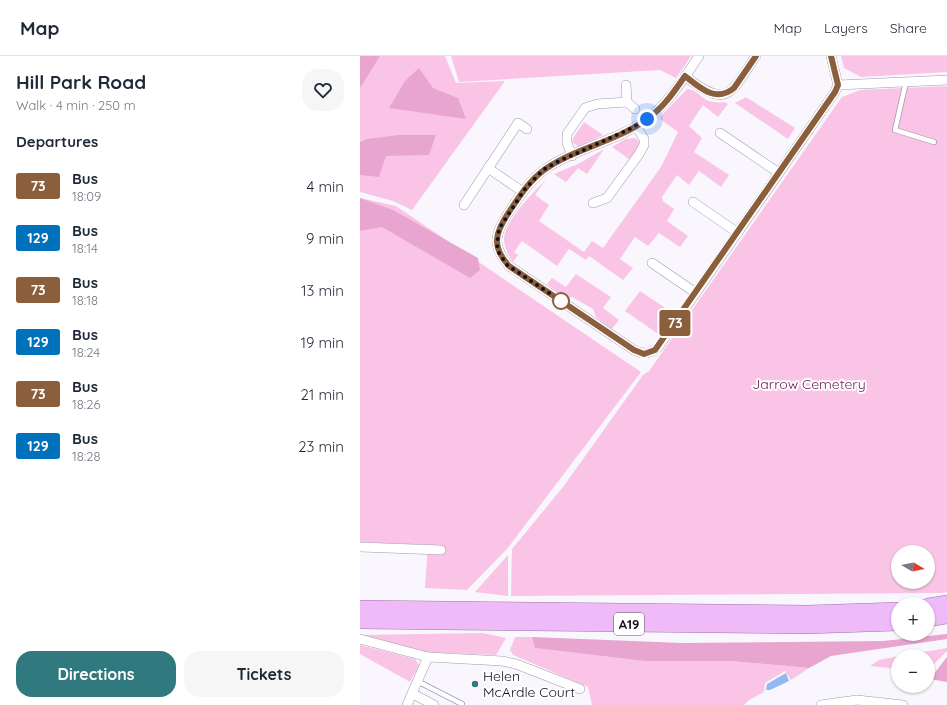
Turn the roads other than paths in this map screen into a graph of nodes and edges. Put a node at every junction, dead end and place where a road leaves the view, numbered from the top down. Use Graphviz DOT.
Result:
graph roads {
  1 [pos="699,56"];
  2 [pos="756,56"];
  3 [pos="831,56"];
  4 [pos="685,76"];
  5 [pos="947,80"];
  6 [pos="906,82"];
  7 [pos="626,85"];
  8 [pos="838,85"];
  9 [pos="627,102"];
  10 [pos="635,109"];
  11 [pos="636,126"];
  12 [pos="527,129"];
  13 [pos="720,133"];
  14 [pos="934,142"];
  15 [pos="572,156"];
  16 [pos="488,168"];
  17 [pos="779,173"];
  18 [pos="523,192"];
  19 [pos="693,202"];
  20 [pos="593,203"];
  21 [pos="464,205"];
  22 [pos="738,233"];
  23 [pos="652,263"];
  24 [pos="696,293"];
  25 [pos="360,547"];
  26 [pos="441,550"];
  27 [pos="360,599"];
  28 [pos="947,603"];
  29 [pos="935,605"];
  30 [pos="360,608"];
  31 [pos="891,610"];
  32 [pos="947,616"];
  33 [pos="546,617"];
  34 [pos="935,618"];
  35 [pos="360,621"];
  36 [pos="891,623"];
  37 [pos="360,630"];
  38 [pos="360,639"];
  39 [pos="428,657"];
  40 [pos="419,682"];
  41 [pos="580,689"];
  42 [pos="413,694"];
  43 [pos="462,704"];
  44 [pos="407,705"];
  45 [pos="434,705"];
  46 [pos="821,705"];
  47 [pos="903,705"];
  1 -- 4 [label="street"];
  2 -- 4 [label="street"];
  3 -- 8 [label="street"];
  4 -- 11 [label="street"];
  5 -- 6 [label="street"];
  6 -- 8 [label="street"];
  6 -- 14 [label="lane"];
  7 -- 9 [label="street"];
  8 -- 17 [label="street"];
  9 -- 10 [label="street"];
  9 -- 15 [label="street"];
  11 -- 15 [label="street"];
  11 -- 20 [label="street"];
  12 -- 16 [label="street"];
  13 -- 17 [label="street"];
  15 -- 18 [label="street"];
  16 -- 18 [label="street"];
  16 -- 21 [label="street"];
  17 -- 22 [label="street"];
  18 -- 24 [label="street"];
  19 -- 22 [label="street"];
  22 -- 24 [label="street"];
  23 -- 24 [label="street"];
  25 -- 26 [label="street"];
  27 -- 33 [label="highway"];
  28 -- 29 [label="highway"];
  30 -- 33 [label="highway, A19"];
  31 -- 33 [label="highway, A19"];
  32 -- 34 [label="highway"];
  33 -- 35 [label="highway, A19"];
  33 -- 36 [label="highway, A19"];
  33 -- 37 [label="highway"];
  38 -- 39 [label="street"];
  39 -- 40 [label="street"];
  39 -- 41 [label="street"];
  40 -- 42 [label="street"];
  40 -- 43 [label="lane"];
  42 -- 44 [label="street"];
  42 -- 45 [label="street"];
  46 -- 47 [label="street"];
}
